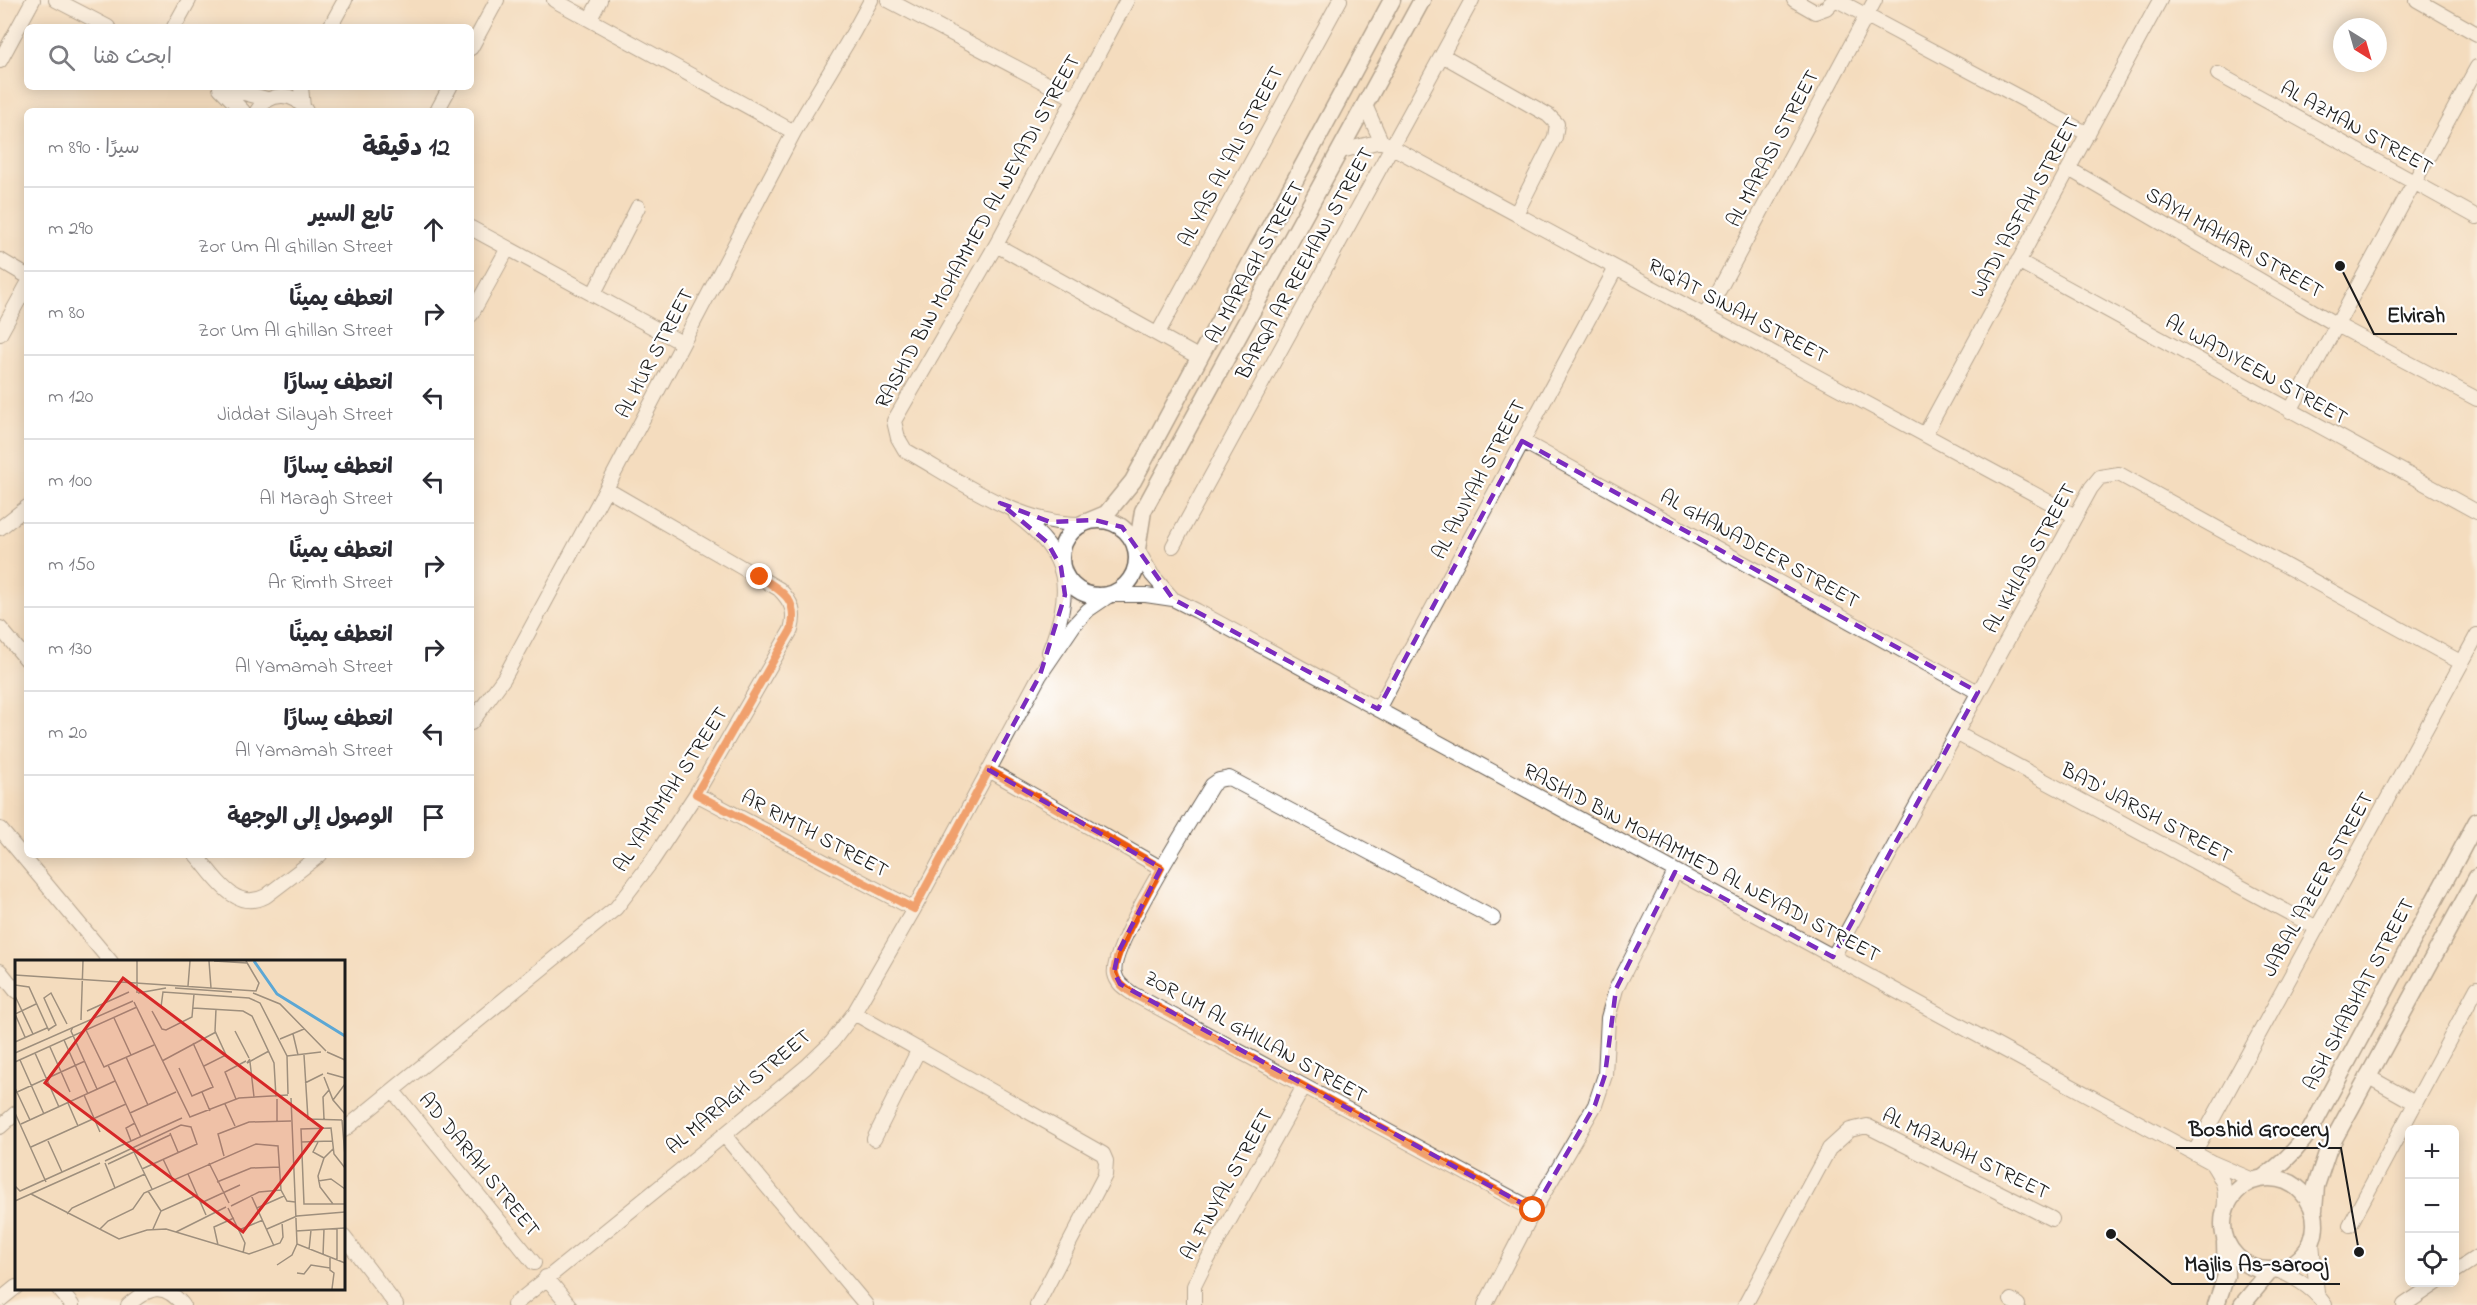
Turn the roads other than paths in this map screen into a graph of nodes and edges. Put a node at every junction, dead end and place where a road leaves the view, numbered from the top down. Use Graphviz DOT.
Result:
graph roads {
  1 [pos="33,0"];
  2 [pos="56,0"];
  3 [pos="189,0"];
  4 [pos="345,0"];
  5 [pos="497,0"];
  6 [pos="554,0"];
  7 [pos="600,0"];
  8 [pos="871,0"];
  9 [pos="888,0"];
  10 [pos="1127,0"];
  11 [pos="1340,0"];
  12 [pos="1392,0"];
  13 [pos="1422,0"];
  14 [pos="1472,0"];
  15 [pos="1794,0"];
  16 [pos="1835,0"];
  17 [pos="1875,0"];
  18 [pos="2160,0"];
  19 [pos="2417,0"];
  20 [pos="1867,15"];
  21 [pos="590,19"];
  22 [pos="102,24"];
  23 [pos="176,24"];
  24 [pos="332,24"];
  25 [pos="2477,34"];
  26 [pos="474,42"];
  27 [pos="1442,55"];
  28 [pos="0,61"];
  29 [pos="2477,67"];
  30 [pos="2218,74"];
  31 [pos="222,90"];
  32 [pos="236,90"];
  33 [pos="287,90"];
  34 [pos="301,90"];
  35 [pos="448,90"];
  36 [pos="274,97"];
  37 [pos="1074,98"];
  38 [pos="1365,105"];
  39 [pos="240,108"];
  40 [pos="260,108"];
  41 [pos="303,108"];
  42 [pos="304,108"];
  43 [pos="439,108"];
  44 [pos="794,132"];
  45 [pos="2088,134"];
  46 [pos="1386,144"];
  47 [pos="1341,151"];
  48 [pos="2069,169"];
  49 [pos="2414,183"];
  50 [pos="638,207"];
  51 [pos="1515,214"];
  52 [pos="2477,217"];
  53 [pos="474,230"];
  54 [pos="996,245"];
  55 [pos="508,248"];
  56 [pos="0,260"];
  57 [pos="2018,261"];
  58 [pos="1616,268"];
  59 [pos="24,274"];
  60 [pos="24,290"];
  61 [pos="593,295"];
  62 [pos="474,310"];
  63 [pos="1705,316"];
  64 [pos="2337,325"];
  65 [pos="1158,333"];
  66 [pos="0,334"];
  67 [pos="682,343"];
  68 [pos="1200,358"];
  69 [pos="2477,399"];
  70 [pos="2290,411"];
  71 [pos="1925,434"];
  72 [pos="1522,441"];
  73 [pos="606,489"];
  74 [pos="1000,503"];
  75 [pos="24,509"];
  76 [pos="2477,512"];
  77 [pos="2075,516"];
  78 [pos="1082,524"];
  79 [pos="0,528"];
  80 [pos="1173,546"];
  81 [pos="1137,549"];
  82 [pos="1061,567"];
  83 [pos="1110,595"];
  84 [pos="1173,599"];
  85 [pos="0,628"];
  86 [pos="2477,635"];
  87 [pos="24,656"];
  88 [pos="2462,663"];
  89 [pos="1040,675"];
  90 [pos="1978,692"];
  91 [pos="1378,709"];
  92 [pos="474,719"];
  93 [pos="1956,733"];
  94 [pos="989,770"];
  95 [pos="696,794"];
  96 [pos="2477,821"];
  97 [pos="0,829"];
  98 [pos="24,858"];
  99 [pos="24,858"];
  100 [pos="199,858"];
  101 [pos="316,858"];
  102 [pos="1161,868"];
  103 [pos="1675,872"];
  104 [pos="2477,876"];
  105 [pos="914,909"];
  106 [pos="1493,918"];
  107 [pos="2317,928"];
  108 [pos="1833,957"];
  109 [pos="109,960"];
  110 [pos="0,971"];
  111 [pos="2477,988"];
  112 [pos="15,990"];
  113 [pos="854,1013"];
  114 [pos="919,1049"];
  115 [pos="2367,1076"];
  116 [pos="1304,1086"];
  117 [pos="393,1091"];
  118 [pos="2415,1103"];
  119 [pos="15,1114"];
  120 [pos="0,1126"];
  121 [pos="345,1129"];
  122 [pos="724,1135"];
  123 [pos="874,1140"];
  124 [pos="2194,1153"];
  125 [pos="2211,1162"];
  126 [pos="2259,1179"];
  127 [pos="1533,1210"];
  128 [pos="2314,1210"];
  129 [pos="2224,1212"];
  130 [pos="2052,1219"];
  131 [pos="2350,1225"];
  132 [pos="345,1238"];
  133 [pos="2225,1241"];
  134 [pos="2312,1243"];
  135 [pos="2477,1257"];
  136 [pos="534,1263"];
  137 [pos="2459,1269"];
  138 [pos="2274,1270"];
  139 [pos="376,1277"];
  140 [pos="546,1277"];
  141 [pos="2431,1287"];
  142 [pos="15,1288"];
  143 [pos="60,1290"];
  144 [pos="155,1290"];
  145 [pos="162,1290"];
  146 [pos="2321,1299"];
  147 [pos="0,1300"];
  148 [pos="72,1305"];
  149 [pos="128,1305"];
  150 [pos="183,1305"];
  151 [pos="396,1305"];
  152 [pos="403,1305"];
  153 [pos="514,1305"];
  154 [pos="569,1305"];
  155 [pos="866,1305"];
  156 [pos="1037,1305"];
  157 [pos="1194,1305"];
  158 [pos="1485,1305"];
  159 [pos="1745,1305"];
  160 [pos="2216,1305"];
  161 [pos="2241,1305"];
  162 [pos="2404,1305"];
  1 -- 28 [label="street"];
  2 -- 22 [label="street"];
  3 -- 23 [label="street"];
  4 -- 24 [label="street"];
  5 -- 26 [label="street"];
  6 -- 21 [label="street"];
  7 -- 21 [label="street"];
  8 -- 44 [label="street, AL HUR STREET"];
  9 -- 37 [label="street"];
  10 -- 37 [label="street, RASHID BIN MOHAMMED AL NEYADI STREET"];
  11 -- 65 [label="street, AL YAS AL 'ALI STREET"];
  12 -- 68 [label="street, AL MARAGH STREET"];
  13 -- 38 [label="street, AL MARAGH STREET"];
  14 -- 27 [label="street, BARQA AR REEHANI STREET"];
  15 -- 16 [label="street"];
  16 -- 20 [label="street"];
  17 -- 20 [label="street, AL MARASI STREET"];
  18 -- 45 [label="street, WADI 'ASFAH STREET"];
  19 -- 25 [label="street"];
  20 -- 45 [label="street"];
  20 -- 63 [label="street, AL MARASI STREET"];
  21 -- 44 [label="street"];
  27 -- 46 [label="street, BARQA AR REEHANI STREET"];
  27 -- 51 [label="street"];
  29 -- 49 [label="street"];
  30 -- 49 [label="street, AL AZMAN STREET"];
  31 -- 39 [label="street"];
  32 -- 36 [label="street"];
  33 -- 36 [label="street"];
  34 -- 42 [label="street"];
  35 -- 43 [label="street"];
  36 -- 40 [label="street"];
  36 -- 41 [label="street"];
  37 -- 54 [label="street, RASHID BIN MOHAMMED AL NEYADI STREET"];
  38 -- 46 [label="street"];
  38 -- 47 [label="street, AL MARAGH STREET"];
  44 -- 67 [label="street, AL HUR STREET"];
  45 -- 48 [label="street, WADI 'ASFAH STREET"];
  46 -- 47 [label="street"];
  46 -- 51 [label="street, RIQ'AT SINAH STREET"];
  46 -- 80 [label="street, BARQA AR REEHANI STREET"];
  47 -- 81 [label="street, AL MARAGH STREET"];
  48 -- 57 [label="street, WADI 'ASFAH STREET"];
  48 -- 64 [label="street, SAYH MAHARI STREET"];
  49 -- 52 [label="street, AL AZMAN STREET"];
  49 -- 64 [label="street"];
  50 -- 61 [label="street"];
  51 -- 58 [label="street, RIQ'AT SINAH STREET"];
  53 -- 55 [label="street"];
  54 -- 65 [label="street"];
  54 -- 74 [label="street, RASHID BIN MOHAMMED AL NEYADI STREET"];
  55 -- 61 [label="street"];
  55 -- 62 [label="street"];
  56 -- 59 [label="street"];
  57 -- 70 [label="street, AL WADIYEEN STREET"];
  57 -- 71 [label="street, WADI 'ASFAH STREET"];
  58 -- 63 [label="street, RIQ'AT SINAH STREET"];
  58 -- 72 [label="street, AL 'AWIYAH STREET"];
  60 -- 66 [label="street"];
  61 -- 67 [label="street"];
  63 -- 71 [label="street, RIQ'AT SINAH STREET"];
  64 -- 69 [label="street, SAYH MAHARI STREET"];
  64 -- 70 [label="street"];
  65 -- 68 [label="street"];
  67 -- 73 [label="street, AL HUR STREET"];
  68 -- 78 [label="street, AL MARAGH STREET"];
  70 -- 76 [label="street, AL WADIYEEN STREET"];
  71 -- 77 [label="street, RIQ'AT SINAH STREET"];
  72 -- 90 [label="street, AL GHANADEER STREET"];
  72 -- 91 [label="street, AL 'AWIYAH STREET"];
  73 -- 92 [label="street, AL HUR STREET"];
  73 -- 95 [label="street, AL YAMAMAH STREET"];
  74 -- 78 [label="street, RASHID BIN MOHAMMED AL NEYADI STREET"];
  74 -- 82 [label="street, RASHID BIN MOHAMMED AL NEYADI STREET"];
  75 -- 79 [label="street"];
  77 -- 88 [label="street, AL IKHLAS STREET"];
  77 -- 90 [label="street, AL IKHLAS STREET"];
  78 -- 81 [label="street"];
  78 -- 82 [label="street"];
  81 -- 83 [label="street"];
  81 -- 84 [label="street, RASHID BIN MOHAMMED AL NEYADI STREET"];
  82 -- 83 [label="street"];
  82 -- 89 [label="street, AL MARAGH STREET"];
  83 -- 84 [label="street, RASHID BIN MOHAMMED AL NEYADI STREET"];
  83 -- 89 [label="street, AL MARAGH STREET"];
  84 -- 91 [label="street, RASHID BIN MOHAMMED AL NEYADI STREET"];
  85 -- 87 [label="street"];
  86 -- 88 [label="street, JABAL 'AZEER STREET"];
  88 -- 107 [label="street, JABAL 'AZEER STREET"];
  89 -- 94 [label="street, AL MARAGH STREET"];
  90 -- 93 [label="street, AL IKHLAS STREET"];
  91 -- 103 [label="street, RASHID BIN MOHAMMED AL NEYADI STREET"];
  93 -- 107 [label="street, BAD' JARSH STREET"];
  93 -- 108 [label="street, AL IKHLAS STREET"];
  94 -- 102 [label="street"];
  94 -- 105 [label="street, AL MARAGH STREET"];
  95 -- 105 [label="street, AR RIMTH STREET"];
  95 -- 117 [label="street, AL YAMAMAH STREET"];
  96 -- 126 [label="street, ASH SHABHAT STREET"];
  97 -- 99 [label="street"];
  98 -- 109 [label="street"];
  100 -- 101 [label="street"];
  102 -- 106 [label="street, ZOR UM AL GHILLAN STREET"];
  102 -- 116 [label="street, ZOR UM AL GHILLAN STREET"];
  103 -- 108 [label="street, RASHID BIN MOHAMMED AL NEYADI STREET"];
  103 -- 127 [label="street"];
  104 -- 115 [label="street"];
  105 -- 113 [label="street, AL MARAGH STREET"];
  107 -- 124 [label="street, JABAL 'AZEER STREET"];
  108 -- 124 [label="street, RASHID BIN MOHAMMED AL NEYADI STREET"];
  110 -- 112 [label="street"];
  111 -- 118 [label="street"];
  113 -- 114 [label="street"];
  113 -- 122 [label="street, AL MARAGH STREET"];
  114 -- 123 [label="street"];
  114 -- 156 [label="street"];
  115 -- 118 [label="street"];
  115 -- 128 [label="street"];
  116 -- 127 [label="street, ZOR UM AL GHILLAN STREET"];
  116 -- 157 [label="street, AL FINYAL STREET"];
  117 -- 121 [label="street, AL YAMAMAH STREET"];
  117 -- 136 [label="street, AD DARAH STREET"];
  118 -- 131 [label="street"];
  119 -- 120 [label="street"];
  122 -- 140 [label="street, AL MARAGH STREET"];
  122 -- 155 [label="street"];
  124 -- 125 [label="street, RASHID BIN MOHAMMED AL NEYADI STREET"];
  125 -- 126 [label="street, RASHID BIN MOHAMMED AL NEYADI STREET"];
  125 -- 129 [label="street"];
  126 -- 128 [label="street"];
  126 -- 129 [label="street"];
  127 -- 158 [label="street"];
  128 -- 134 [label="street"];
  129 -- 133 [label="street"];
  130 -- 159 [label="street, AL MAZNAH STREET"];
  132 -- 139 [label="street"];
  133 -- 138 [label="street"];
  133 -- 160 [label="street"];
  134 -- 138 [label="street"];
  134 -- 146 [label="street"];
  135 -- 137 [label="street"];
  138 -- 146 [label="street"];
  138 -- 161 [label="street"];
  139 -- 151 [label="street"];
  139 -- 152 [label="street"];
  140 -- 153 [label="street, AL MARAGH STREET"];
  140 -- 154 [label="street"];
  141 -- 162 [label="street"];
  142 -- 147 [label="street"];
  143 -- 148 [label="street"];
  144 -- 149 [label="street"];
  145 -- 150 [label="street"];
}
